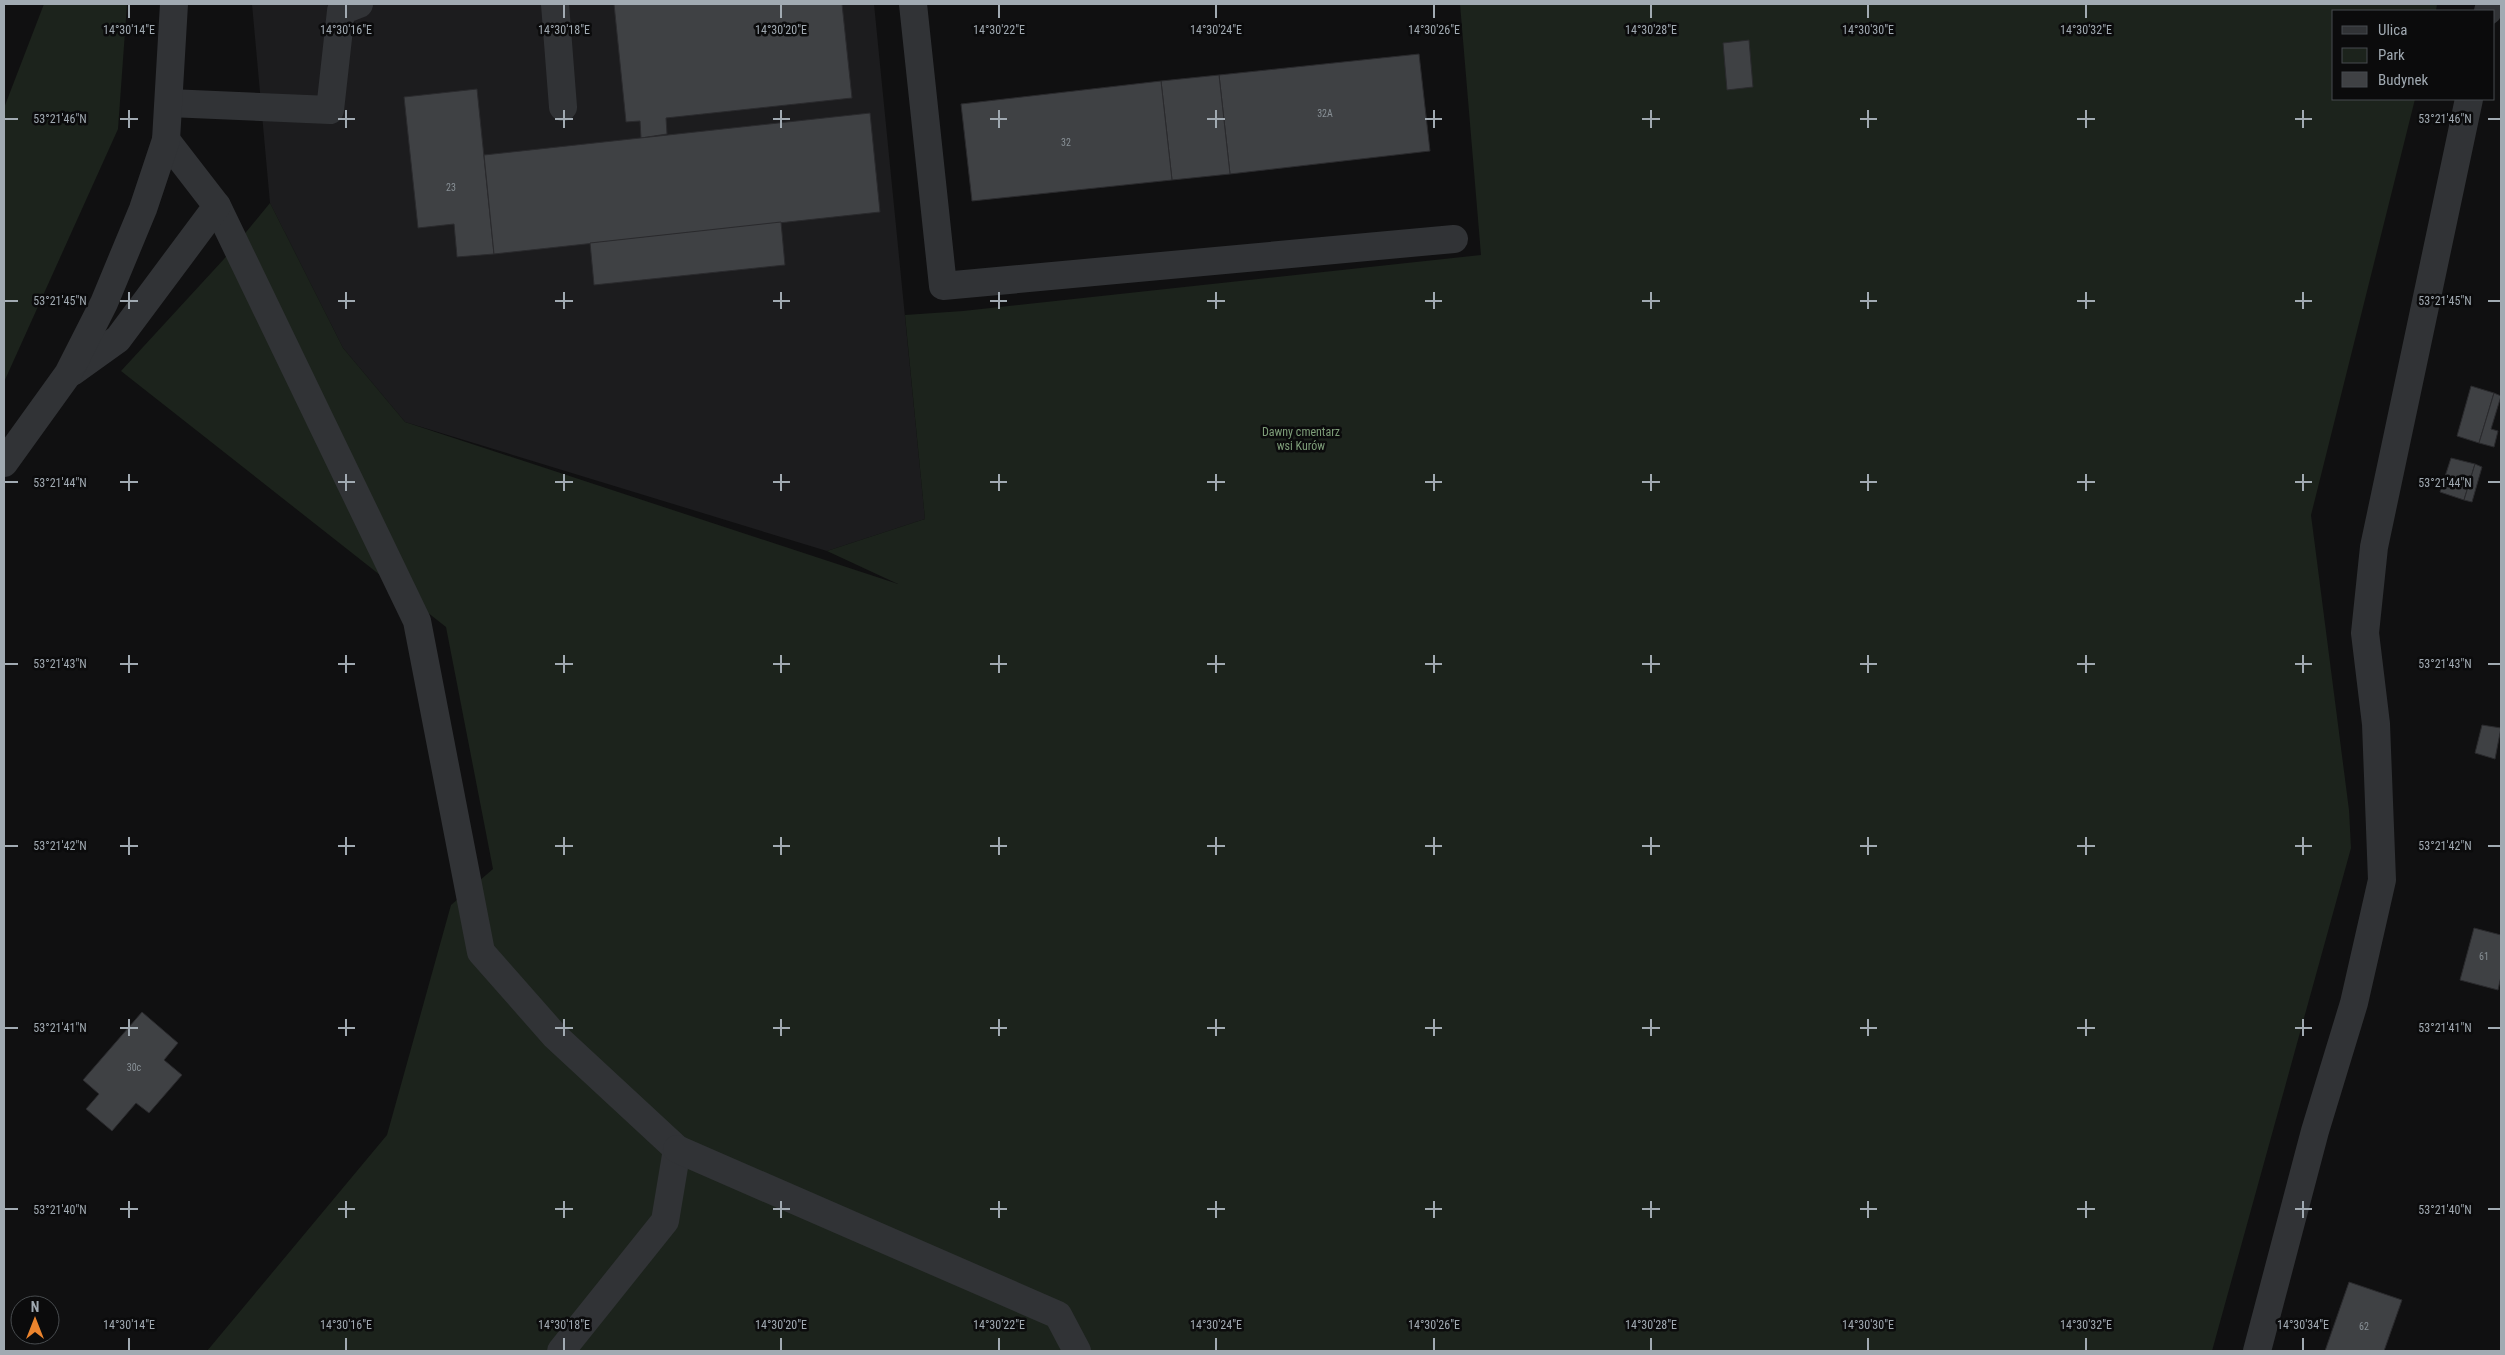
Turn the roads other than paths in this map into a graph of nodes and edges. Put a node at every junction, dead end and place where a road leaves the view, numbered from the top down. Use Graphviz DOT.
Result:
graph roads {
  1 [pos="174,4"];
  2 [pos="359,4"];
  3 [pos="555,4"];
  4 [pos="913,4"];
  5 [pos="2469,100"];
  6 [pos="169,103"];
  7 [pos="563,107"];
  8 [pos="166,140"];
  9 [pos="217,206"];
  10 [pos="1454,239"];
  11 [pos="68,374"];
  12 [pos="4,464"];
  13 [pos="676,1149"];
  14 [pos="561,1351"];
  15 [pos="1077,1351"];
  16 [pos="2257,1351"];
  1 -- 6 [label="street"];
  2 -- 6 [label="street"];
  3 -- 7 [label="street"];
  4 -- 10 [label="street"];
  5 -- 16 [label="street"];
  6 -- 8 [label="street"];
  8 -- 9 [label="street"];
  8 -- 11 [label="street"];
  9 -- 11 [label="street"];
  9 -- 13 [label="street"];
  11 -- 12 [label="street"];
  13 -- 14 [label="street"];
  13 -- 15 [label="street"];
}
